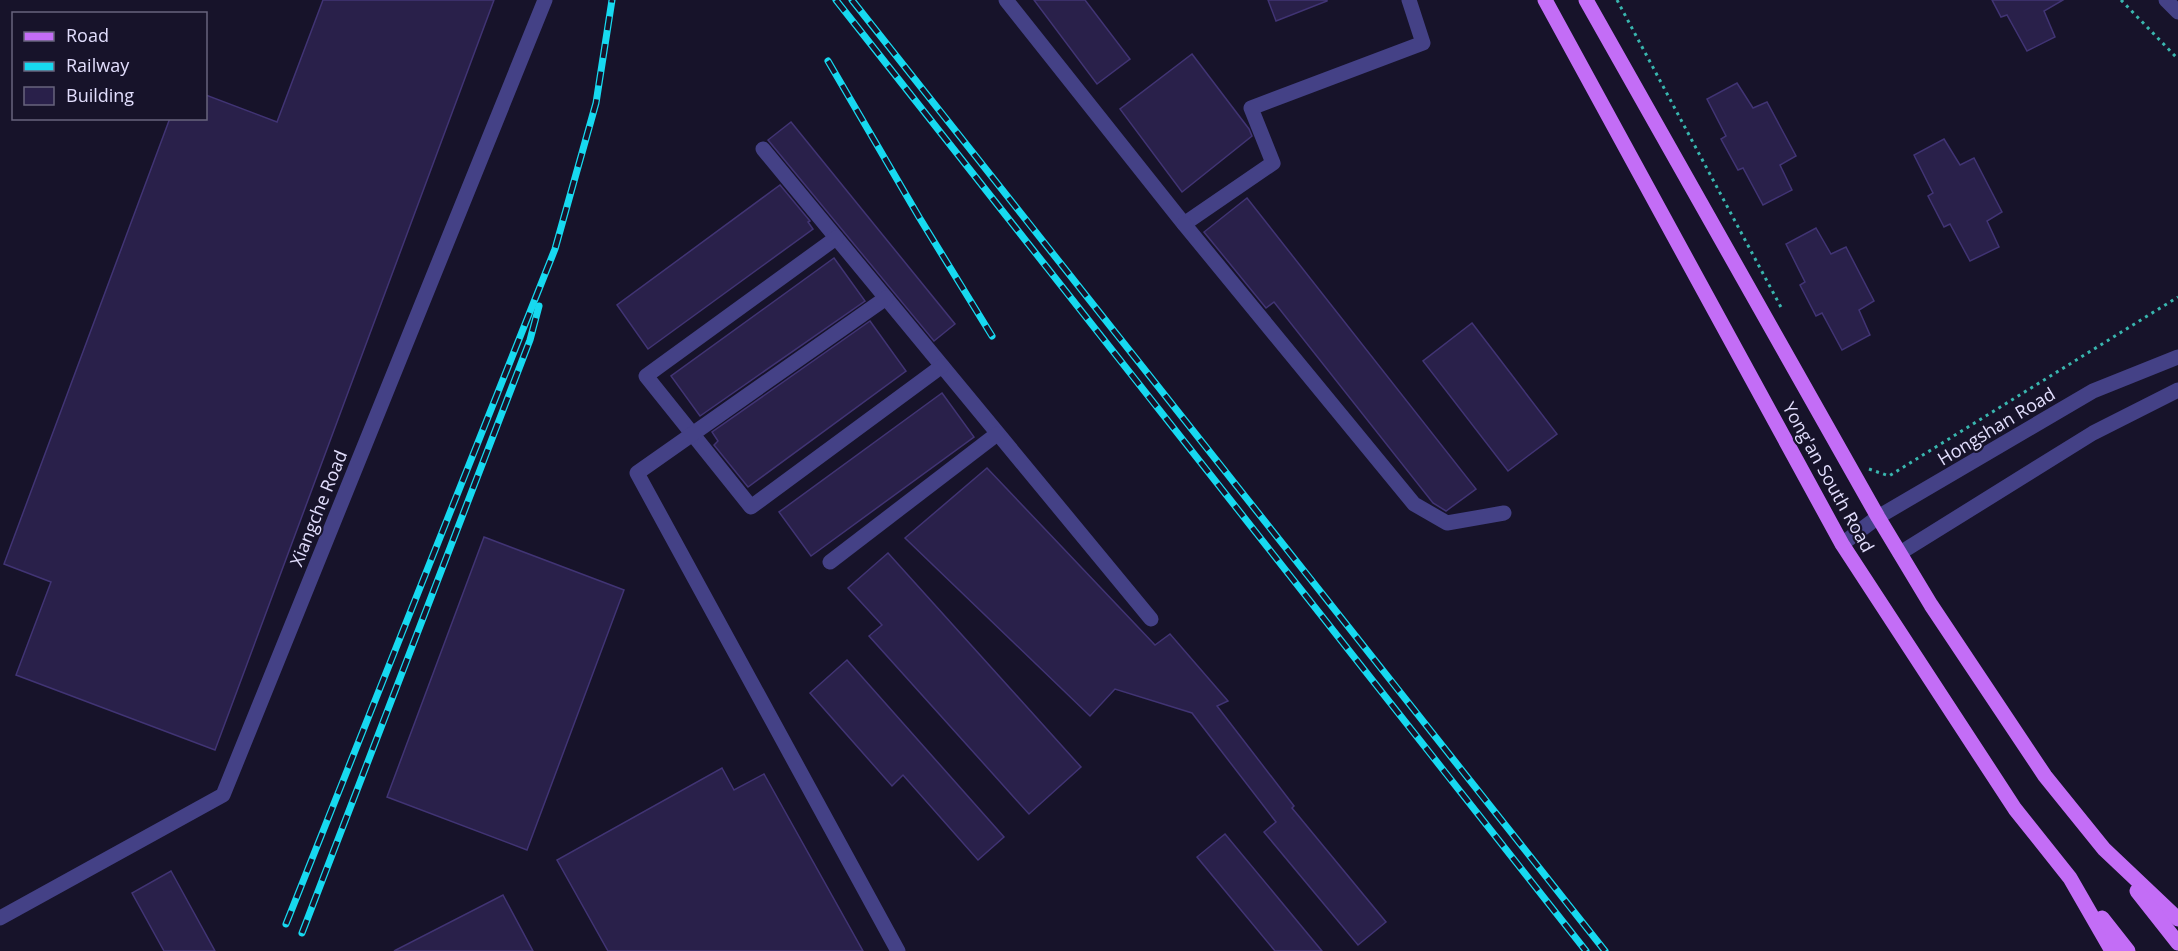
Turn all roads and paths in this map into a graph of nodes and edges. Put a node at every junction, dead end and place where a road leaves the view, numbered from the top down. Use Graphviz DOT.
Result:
graph roads {
  1 [pos="545,0"];
  2 [pos="1006,0"];
  3 [pos="1408,0"];
  4 [pos="1545,0"];
  5 [pos="1586,0"];
  6 [pos="1617,0"];
  7 [pos="2121,0"];
  8 [pos="2166,0"];
  9 [pos="2178,12"];
  10 [pos="2178,58"];
  11 [pos="763,149"];
  12 [pos="1184,224"];
  13 [pos="836,238"];
  14 [pos="2178,297"];
  15 [pos="886,298"];
  16 [pos="1783,312"];
  17 [pos="2178,357"];
  18 [pos="942,366"];
  19 [pos="2178,390"];
  20 [pos="997,434"];
  21 [pos="692,435"];
  22 [pos="1855,473"];
  23 [pos="1504,513"];
  24 [pos="1878,517"];
  25 [pos="1842,544"];
  26 [pos="1900,553"];
  27 [pos="830,562"];
  28 [pos="1151,619"];
  29 [pos="2104,849"];
  30 [pos="2070,878"];
  31 [pos="0,918"];
  32 [pos="2178,919"];
  33 [pos="2178,943"];
  34 [pos="898,951"];
  35 [pos="2112,951"];
  36 [pos="2128,951"];
  1 -- 31 [label="street, Xiangche Road"];
  2 -- 12 [label="street"];
  3 -- 12 [label="street"];
  4 -- 25 [label="main road, Yong'an South Road"];
  5 -- 22 [label="main road, Yong'an South Road"];
  6 -- 16 [label="path"];
  7 -- 10 [label="path"];
  8 -- 9 [label="street"];
  11 -- 13 [label="street"];
  12 -- 23 [label="street"];
  13 -- 15 [label="street"];
  13 -- 21 [label="street"];
  14 -- 22 [label="path"];
  15 -- 18 [label="street"];
  15 -- 21 [label="street"];
  17 -- 24 [label="street, Hongshan Road"];
  18 -- 20 [label="street"];
  18 -- 21 [label="street"];
  19 -- 26 [label="street"];
  20 -- 27 [label="street"];
  20 -- 28 [label="street"];
  21 -- 34 [label="street"];
  22 -- 24 [label="main road, Yong'an South Road"];
  24 -- 25 [label="street, Hongshan Road"];
  24 -- 26 [label="main road, Yong'an South Road"];
  25 -- 30 [label="main road, Yong'an South Road"];
  26 -- 29 [label="main road, Yong'an South Road"];
  29 -- 32 [label="main road, Yong'an South Road"];
  29 -- 33 [label="main road"];
  30 -- 35 [label="main road, Yong'an South Road"];
  30 -- 36 [label="main road"];
}
